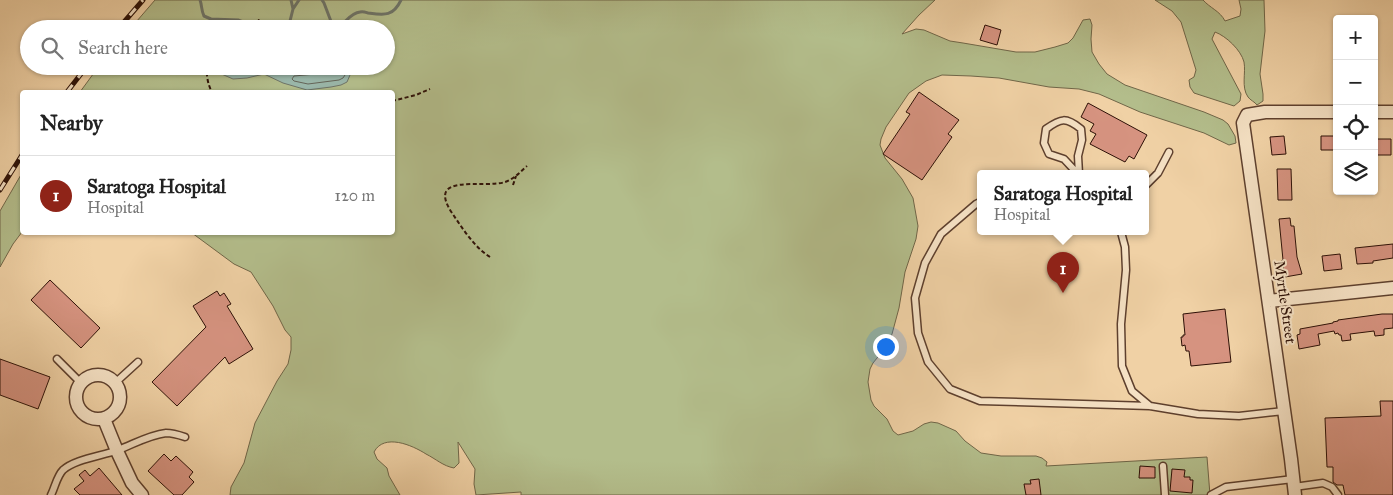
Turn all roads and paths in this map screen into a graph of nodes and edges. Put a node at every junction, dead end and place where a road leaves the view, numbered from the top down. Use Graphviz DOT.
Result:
graph roads {
  1 [pos="207,75"];
  2 [pos="430,89"];
  3 [pos="211,90"];
  4 [pos="395,99"];
  5 [pos="1333,112"];
  6 [pos="1378,112"];
  7 [pos="1393,112"];
  8 [pos="1169,152"];
  9 [pos="527,166"];
  10 [pos="1074,170"];
  11 [pos="1078,170"];
  12 [pos="516,176"];
  13 [pos="1149,182"];
  14 [pos="513,185"];
  15 [pos="977,204"];
  16 [pos="1121,235"];
  17 [pos="490,258"];
  18 [pos="1393,288"];
  19 [pos="1269,301"];
  20 [pos="57,359"];
  21 [pos="138,362"];
  22 [pos="81,383"];
  23 [pos="115,383"];
  24 [pos="1150,406"];
  25 [pos="1284,411"];
  26 [pos="104,419"];
  27 [pos="185,437"];
  28 [pos="117,451"];
  29 [pos="1163,466"];
  30 [pos="1294,487"];
  31 [pos="52,495"];
  32 [pos="142,495"];
  33 [pos="1165,495"];
  34 [pos="1211,495"];
  35 [pos="1338,495"];
  1 -- 3 [label="path"];
  2 -- 4 [label="path"];
  5 -- 19 [label="street, Myrtle Street"];
  6 -- 7 [label="street"];
  8 -- 13 [label="lane"];
  9 -- 12 [label="path"];
  10 -- 11 [label="lane"];
  12 -- 14 [label="path"];
  12 -- 17 [label="path"];
  15 -- 24 [label="lane"];
  16 -- 24 [label="lane"];
  18 -- 19 [label="street"];
  19 -- 25 [label="street, Myrtle Street"];
  20 -- 22 [label="lane"];
  21 -- 23 [label="lane"];
  22 -- 23 [label="street"];
  22 -- 26 [label="street"];
  23 -- 26 [label="street"];
  24 -- 25 [label="lane"];
  25 -- 30 [label="street, Myrtle Street"];
  26 -- 28 [label="street"];
  27 -- 28 [label="lane"];
  28 -- 31 [label="lane"];
  28 -- 32 [label="street"];
  29 -- 33 [label="lane"];
  30 -- 34 [label="lane"];
  30 -- 35 [label="lane"];
}
